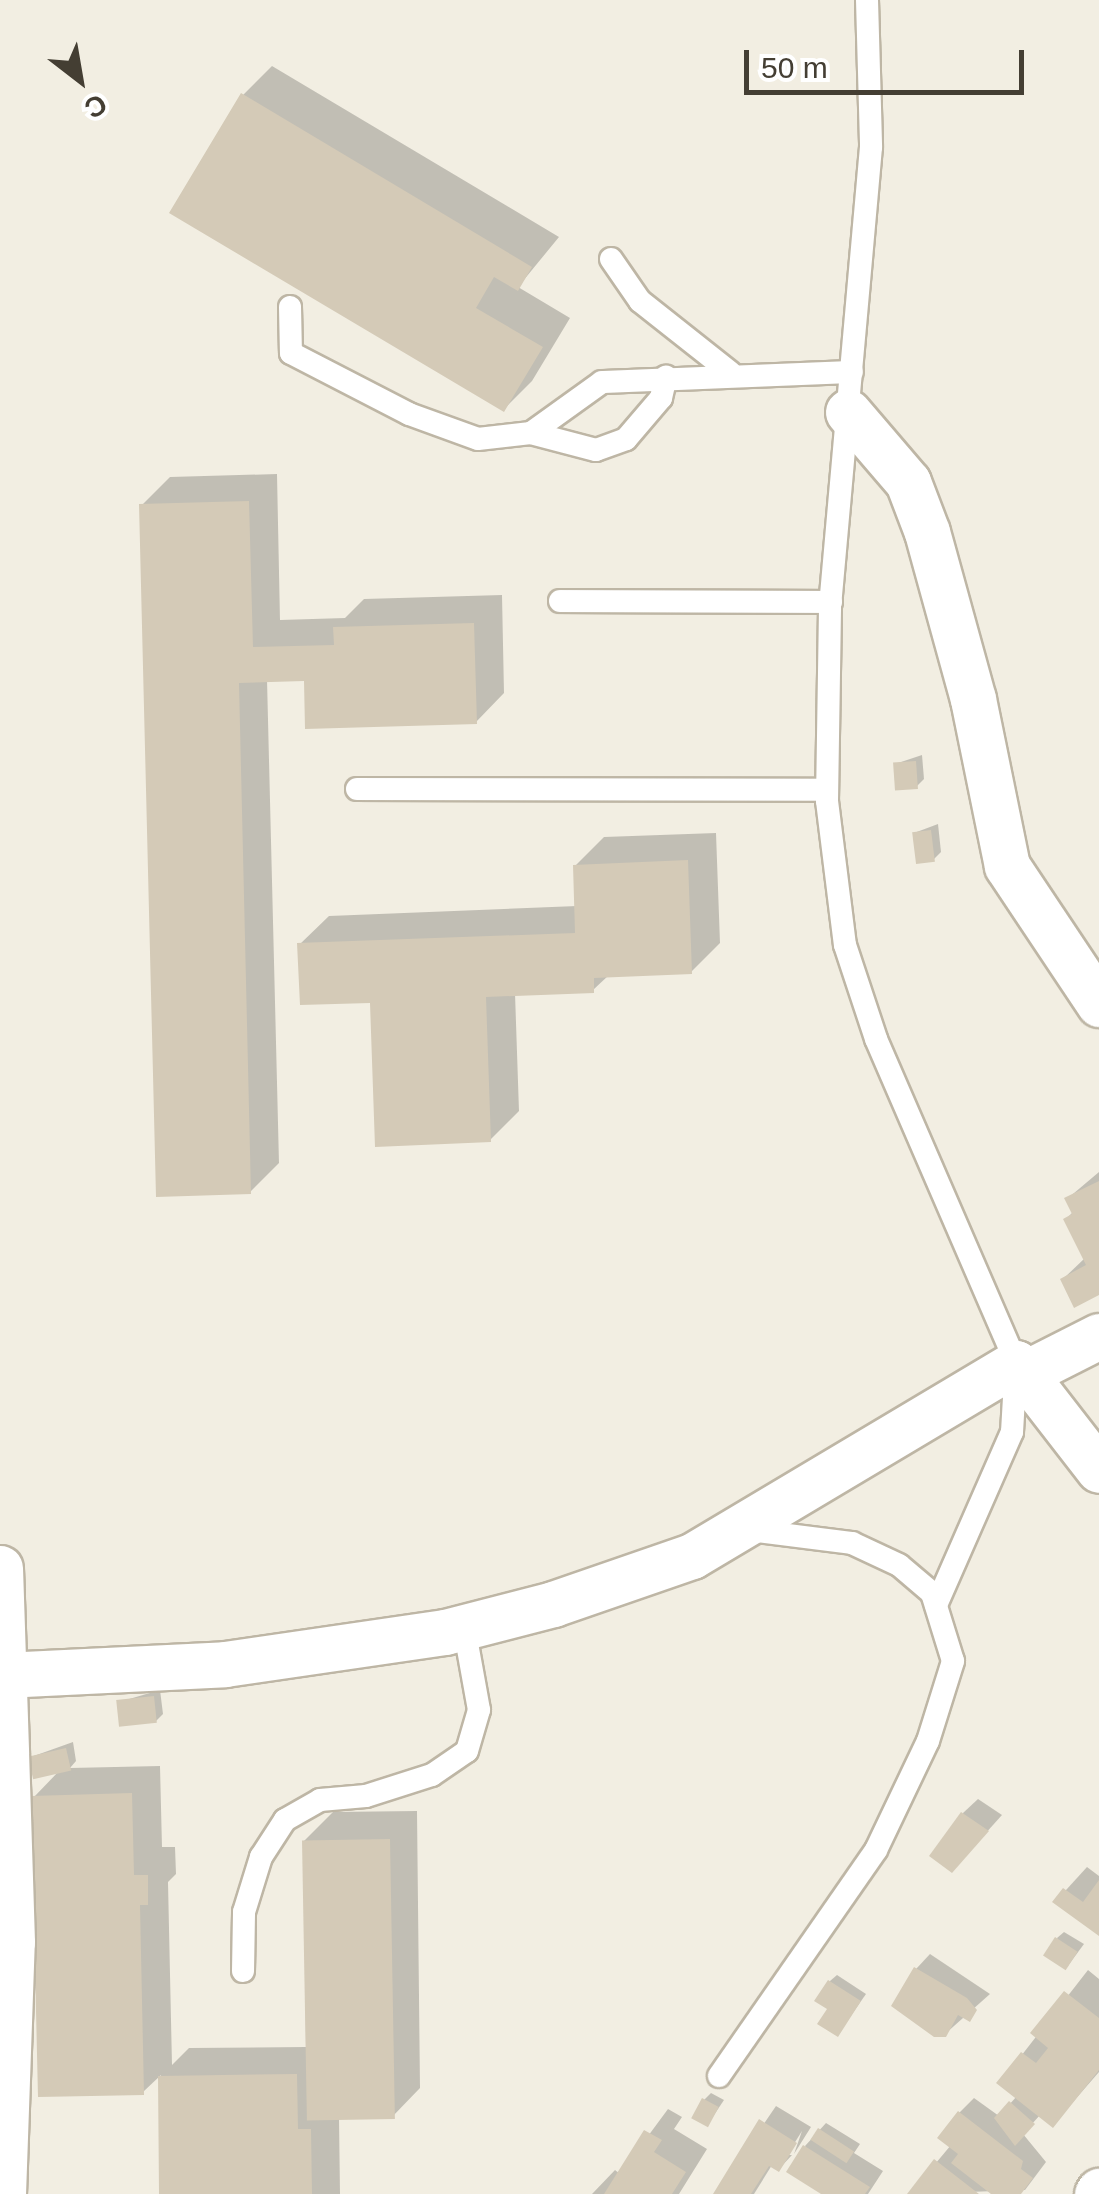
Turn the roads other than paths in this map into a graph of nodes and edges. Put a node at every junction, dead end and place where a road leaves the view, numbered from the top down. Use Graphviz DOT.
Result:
graph roads {
  1 [pos="867,0"];
  2 [pos="611,259"];
  3 [pos="290,307"];
  4 [pos="730,372"];
  5 [pos="666,377"];
  6 [pos="850,392"];
  7 [pos="531,433"];
  8 [pos="560,601"];
  9 [pos="831,602"];
  10 [pos="357,789"];
  11 [pos="827,790"];
  12 [pos="1099,1004"];
  13 [pos="1099,1336"];
  14 [pos="1020,1368"];
  15 [pos="1099,1470"];
  16 [pos="736,1530"];
  17 [pos="0,1568"];
  18 [pos="936,1605"];
  19 [pos="464,1627"];
  20 [pos="1,1648"];
  21 [pos="3,1757"];
  22 [pos="243,1971"];
  23 [pos="719,2076"];
  24 [pos="3,2194"];
  1 -- 6 [label="lane"];
  2 -- 4 [label="lane"];
  3 -- 7 [label="lane"];
  4 -- 5 [label="lane"];
  4 -- 6 [label="lane"];
  5 -- 7 [label="lane"];
  5 -- 7 [label="lane"];
  6 -- 9 [label="lane"];
  6 -- 12 [label="street"];
  8 -- 9 [label="lane"];
  9 -- 11 [label="lane"];
  10 -- 11 [label="lane"];
  11 -- 14 [label="lane"];
  13 -- 14 [label="street"];
  14 -- 15 [label="street"];
  14 -- 16 [label="street"];
  14 -- 18 [label="lane"];
  16 -- 18 [label="lane"];
  16 -- 19 [label="street"];
  17 -- 20 [label="street"];
  18 -- 23 [label="lane"];
  19 -- 20 [label="street"];
  19 -- 22 [label="lane"];
  20 -- 21 [label="street"];
  21 -- 24 [label="street"];
}
